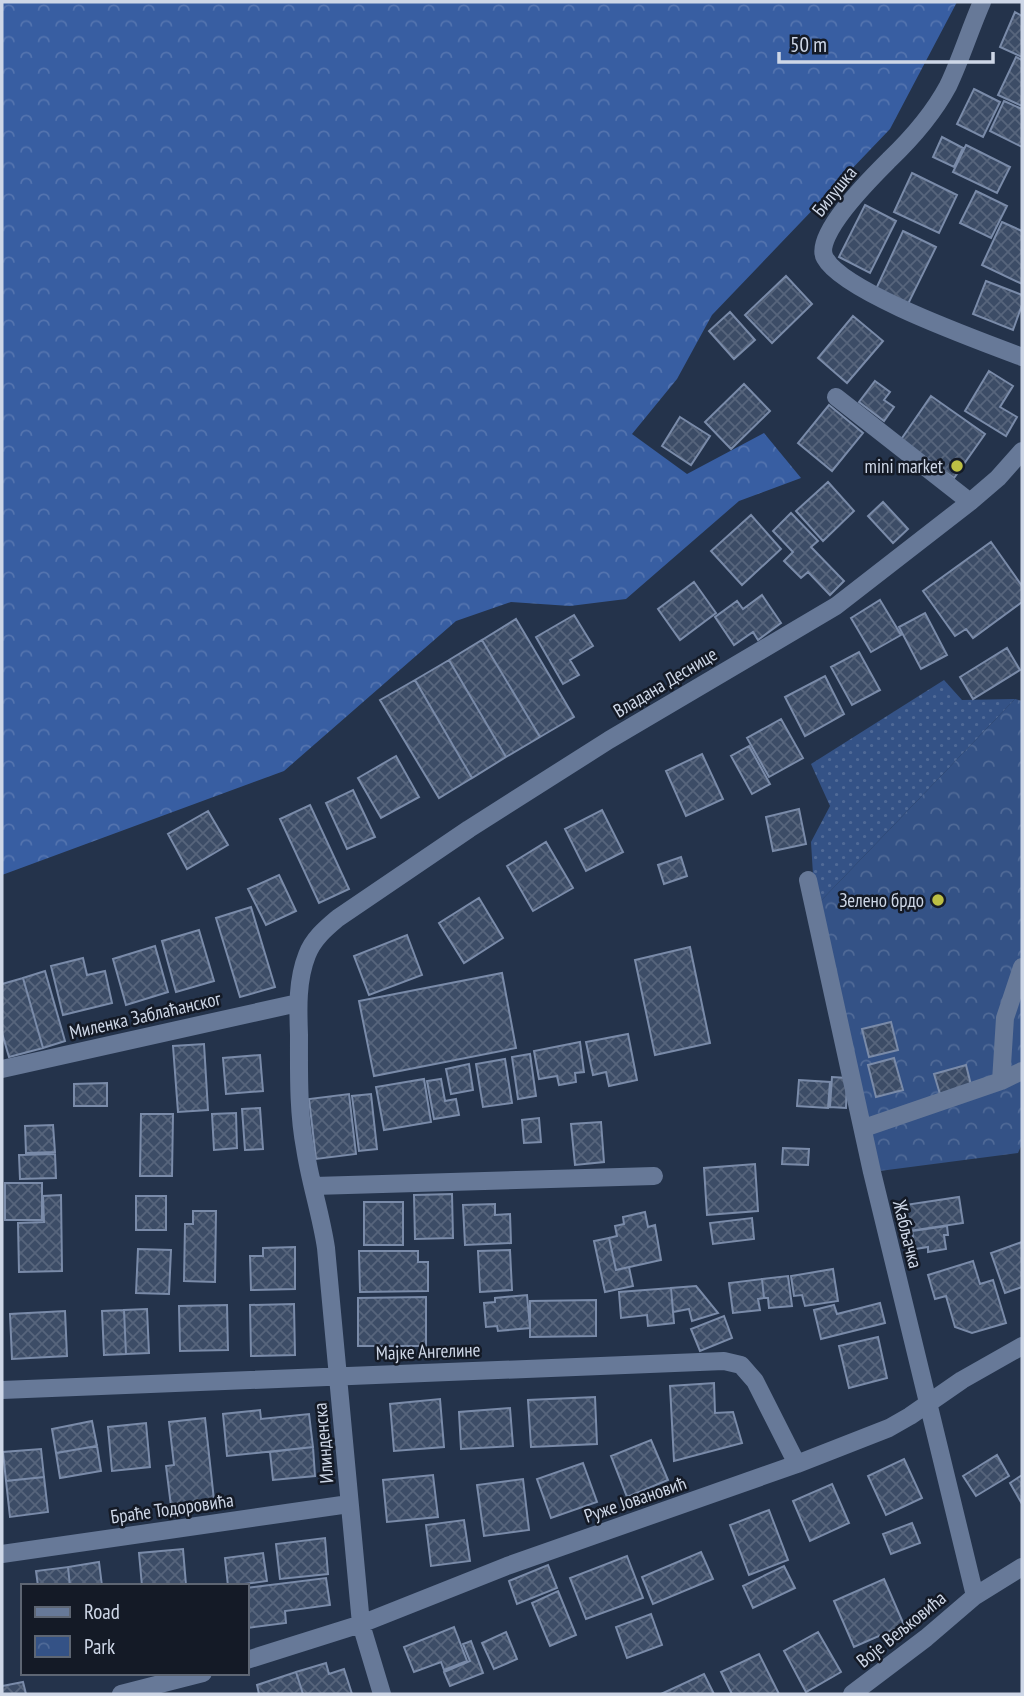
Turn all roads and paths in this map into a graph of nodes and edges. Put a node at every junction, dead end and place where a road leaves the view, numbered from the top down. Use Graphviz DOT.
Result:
graph roads {
  1 [pos="982,2"];
  2 [pos="1022,357"];
  3 [pos="836,397"];
  4 [pos="1022,451"];
  5 [pos="1016,467"];
  6 [pos="970,502"];
  7 [pos="808,880"];
  8 [pos="322,931"];
  9 [pos="1022,967"];
  10 [pos="298,1003"];
  11 [pos="2,1069"];
  12 [pos="1022,1071"];
  13 [pos="1001,1081"];
  14 [pos="864,1128"];
  15 [pos="654,1176"];
  16 [pos="314,1186"];
  17 [pos="1022,1346"];
  18 [pos="338,1376"];
  19 [pos="2,1390"];
  20 [pos="928,1404"];
  21 [pos="797,1464"];
  22 [pos="349,1504"];
  23 [pos="2,1554"];
  24 [pos="1022,1567"];
  25 [pos="975,1596"];
  26 [pos="361,1624"];
  27 [pos="248,1660"];
  28 [pos="195,1675"];
  29 [pos="121,1694"];
  30 [pos="382,1694"];
  31 [pos="852,1694"];
  1 -- 2 [label="street, Билушка"];
  3 -- 6 [label="street"];
  4 -- 5 [label="street, Владана Деснице"];
  5 -- 6 [label="street, Владана Деснице"];
  6 -- 8 [label="street, Владана Деснице"];
  7 -- 14 [label="street, Жабљачка"];
  8 -- 10 [label="street, Илинденска"];
  9 -- 13 [label="street"];
  10 -- 11 [label="street, Миленка Заблаћанског"];
  10 -- 16 [label="street, Илинденска"];
  12 -- 13 [label="street"];
  13 -- 14 [label="street"];
  14 -- 20 [label="street, Жабљачка"];
  15 -- 16 [label="street"];
  16 -- 18 [label="street, Илинденска"];
  17 -- 20 [label="street, Руже Јовановић"];
  18 -- 19 [label="street, Мајке Ангелине"];
  18 -- 21 [label="street, Мајке Ангелине"];
  18 -- 22 [label="street, Илинденска"];
  20 -- 21 [label="street, Руже Јовановић"];
  20 -- 25 [label="street, Жабљачка"];
  21 -- 26 [label="street, Руже Јовановић"];
  22 -- 23 [label="street, Браће Тодоровића"];
  22 -- 26 [label="street, Илинденска"];
  24 -- 25 [label="street, Воје Вељковића"];
  25 -- 31 [label="street, Воје Вељковића"];
  26 -- 27 [label="street, Руже Јовановић"];
  26 -- 30 [label="street, Илинденска"];
  28 -- 29 [label="street"];
}
